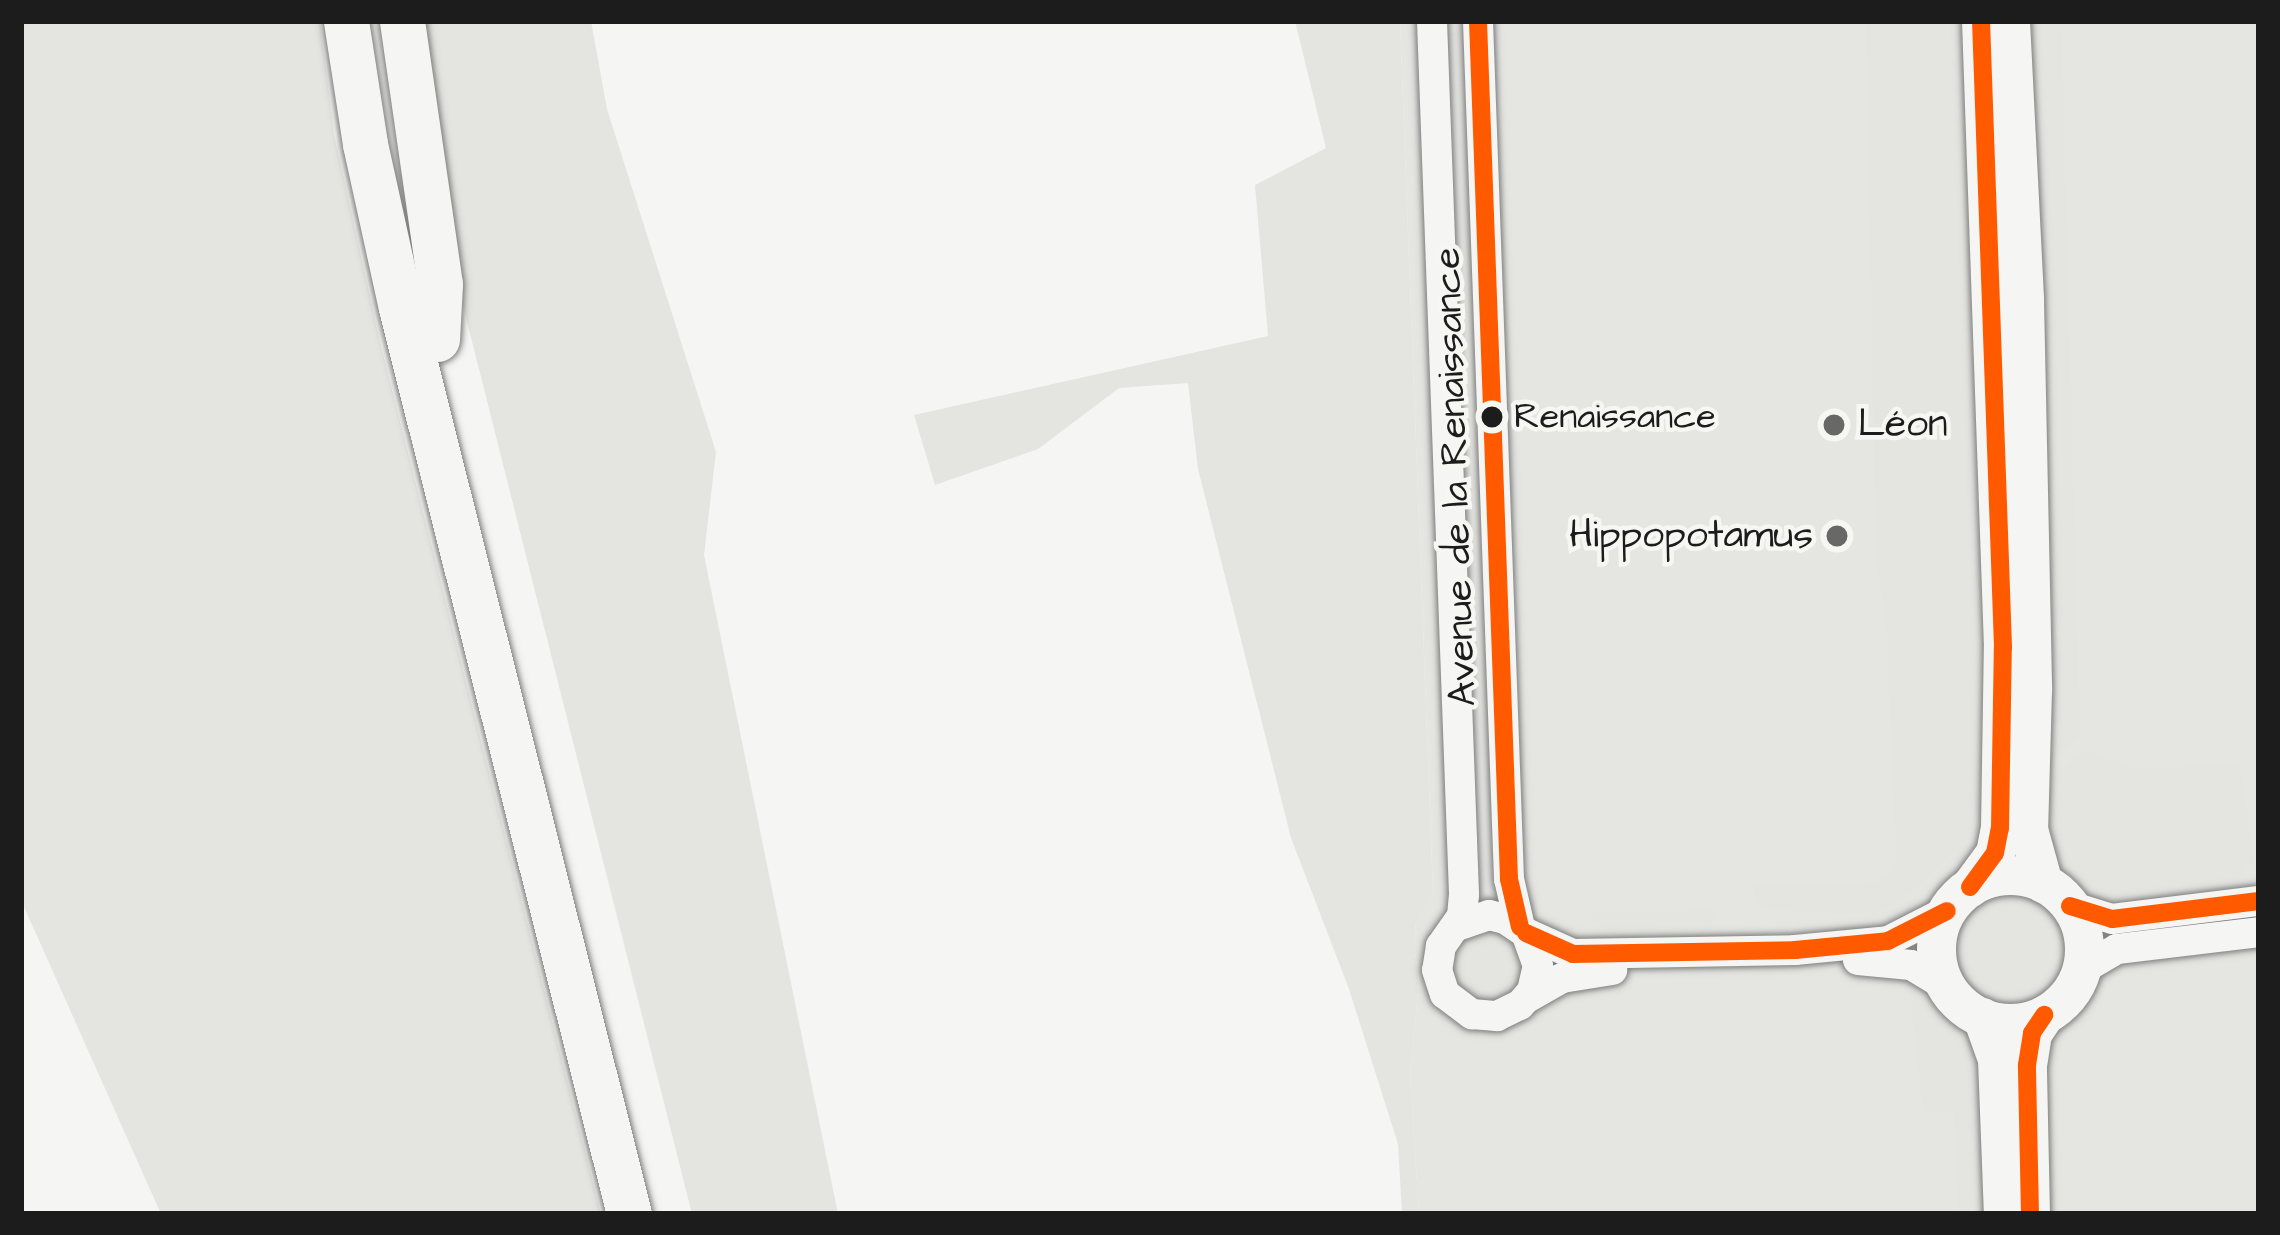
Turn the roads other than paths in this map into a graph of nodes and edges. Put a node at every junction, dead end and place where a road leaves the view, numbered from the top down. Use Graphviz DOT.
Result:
graph roads {
  1 [pos="346,21"];
  2 [pos="376,21"];
  3 [pos="402,21"];
  4 [pos="1432,21"];
  5 [pos="1478,21"];
  6 [pos="1981,21"];
  7 [pos="2010,21"];
  8 [pos="437,339"];
  9 [pos="2057,894"];
  10 [pos="1958,899"];
  11 [pos="2259,901"];
  12 [pos="1456,926"];
  13 [pos="1523,930"];
  14 [pos="2259,932"];
  15 [pos="2081,970"];
  16 [pos="1946,986"];
  17 [pos="1527,998"];
  18 [pos="2044,1015"];
  19 [pos="1982,1017"];
  20 [pos="629,1214"];
  21 [pos="655,1214"];
  22 [pos="2003,1214"];
  23 [pos="2030,1214"];
  1 -- 20 [label="highway"];
  2 -- 8 [label="highway"];
  3 -- 8 [label="highway"];
  4 -- 12 [label="street, Avenue de la Renaissance"];
  5 -- 13 [label="street, Avenue de la Renaissance"];
  6 -- 10 [label="main road"];
  7 -- 9 [label="main road"];
  8 -- 21 [label="highway"];
  9 -- 10 [label="main road"];
  9 -- 11 [label="street"];
  9 -- 15 [label="main road"];
  10 -- 13 [label="street"];
  10 -- 16 [label="main road"];
  12 -- 13 [label="street"];
  12 -- 17 [label="street"];
  13 -- 17 [label="street"];
  14 -- 15 [label="street"];
  15 -- 18 [label="main road"];
  16 -- 17 [label="street"];
  16 -- 19 [label="main road"];
  18 -- 19 [label="main road"];
  18 -- 23 [label="main road"];
  19 -- 22 [label="main road"];
}
